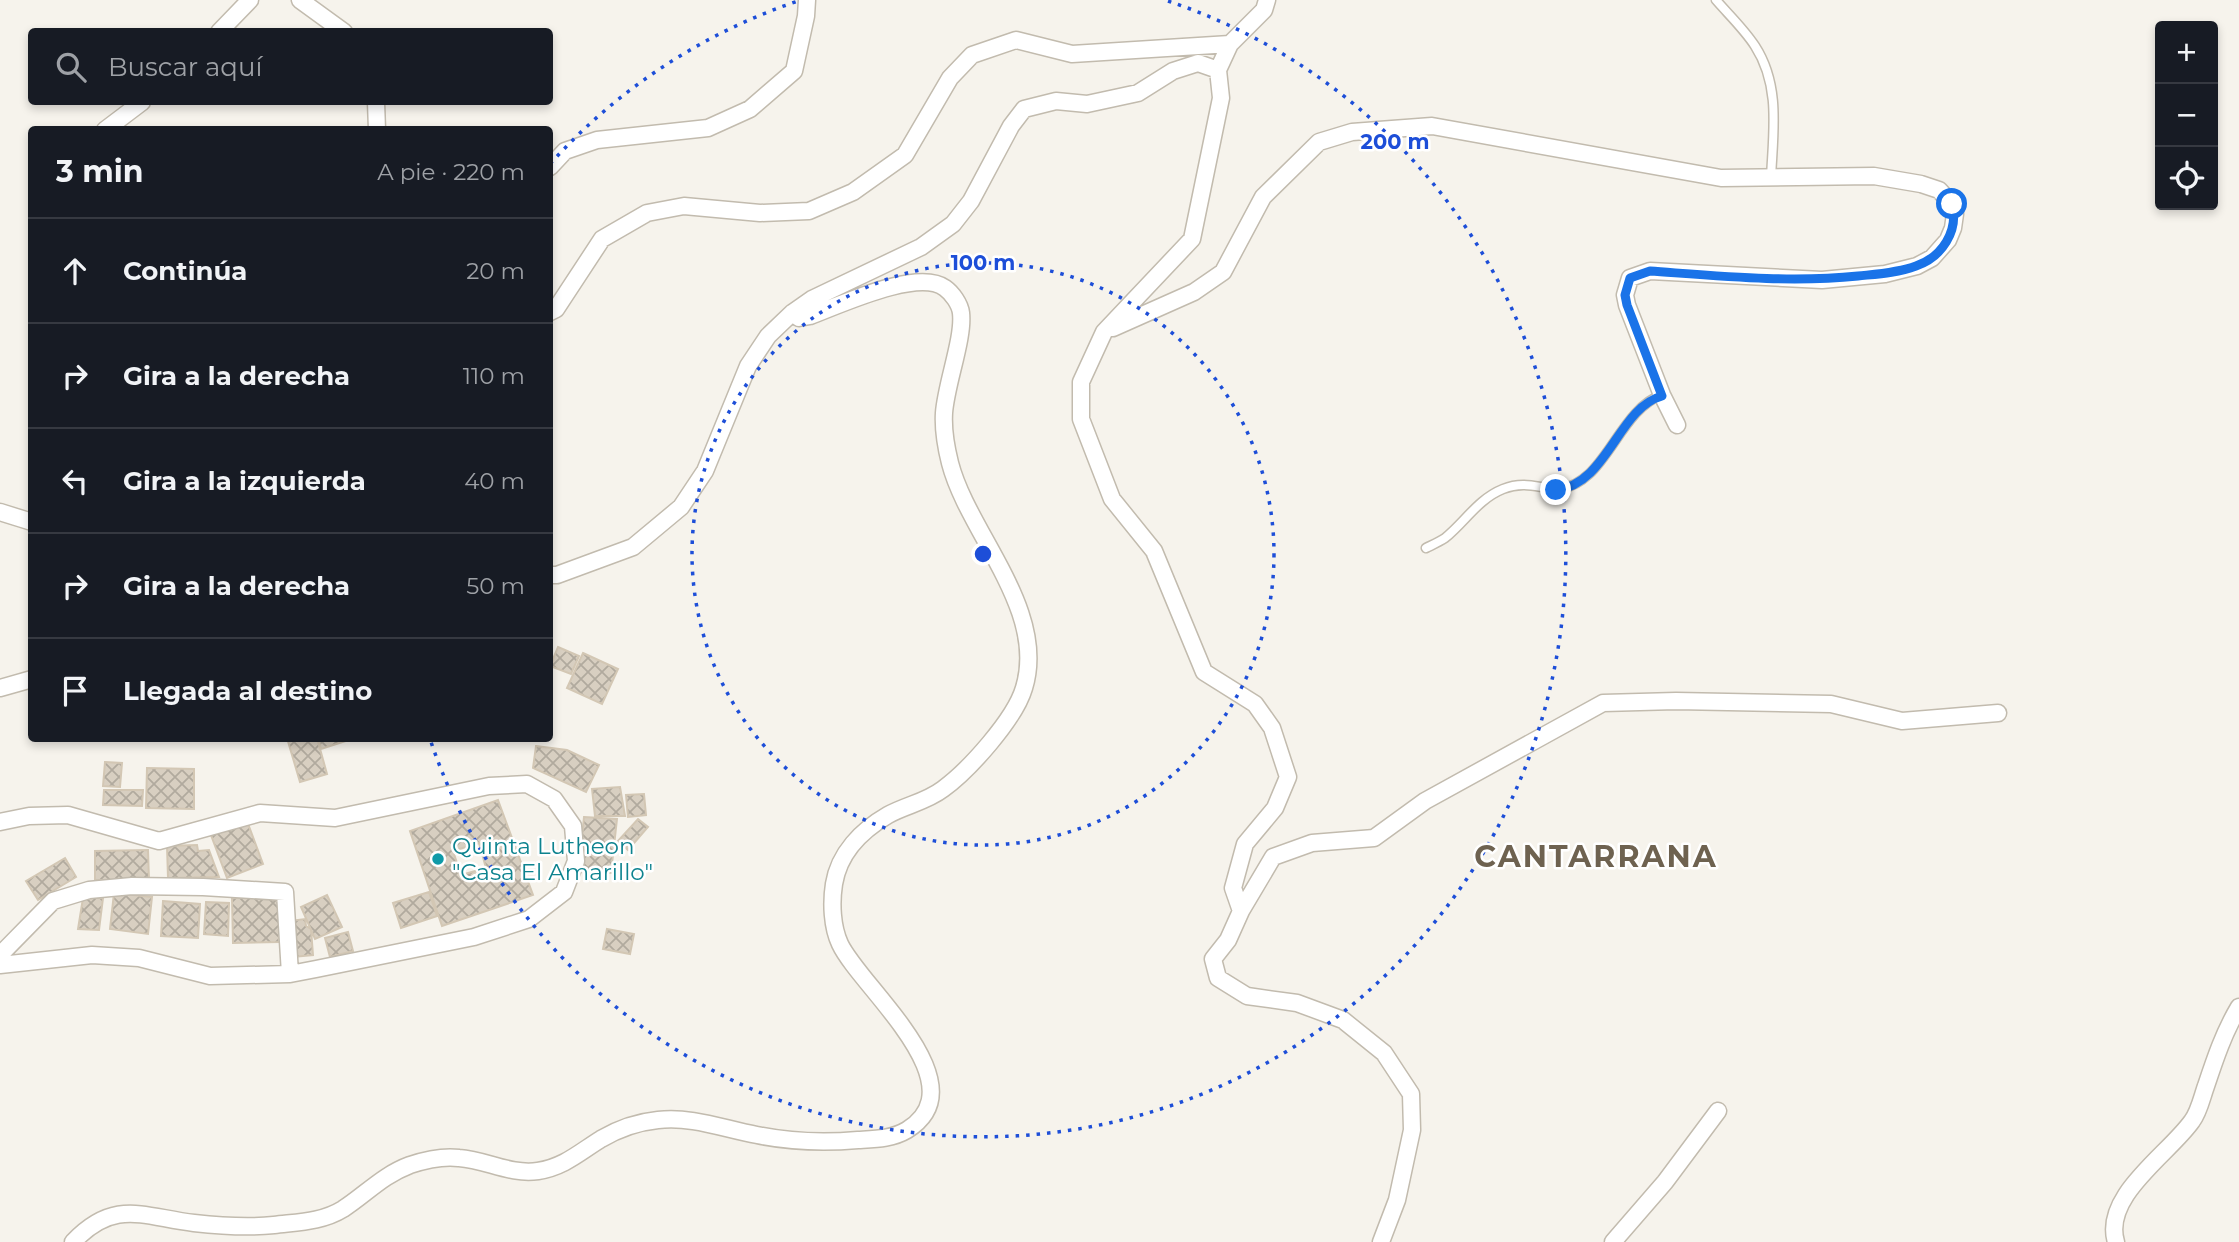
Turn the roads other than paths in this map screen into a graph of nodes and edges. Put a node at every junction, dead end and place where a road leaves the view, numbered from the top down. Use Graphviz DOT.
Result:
graph roads {
  1 [pos="250,0"];
  2 [pos="300,0"];
  3 [pos="807,0"];
  4 [pos="1267,0"];
  5 [pos="1716,0"];
  6 [pos="223,28"];
  7 [pos="338,28"];
  8 [pos="1230,44"];
  9 [pos="1218,70"];
  10 [pos="138,105"];
  11 [pos="376,105"];
  12 [pos="110,126"];
  13 [pos="377,126"];
  14 [pos="553,164"];
  15 [pos="1770,178"];
  16 [pos="553,310"];
  17 [pos="792,313"];
  18 [pos="1104,332"];
  19 [pos="1662,396"];
  20 [pos="1677,425"];
  21 [pos="0,512"];
  22 [pos="28,521"];
  23 [pos="1426,548"];
  24 [pos="553,575"];
  25 [pos="28,680"];
  26 [pos="0,688"];
  27 [pos="1998,713"];
  28 [pos="0,822"];
  29 [pos="1241,911"];
  30 [pos="0,955"];
  31 [pos="0,965"];
  32 [pos="290,974"];
  33 [pos="2239,1007"];
  34 [pos="1717,1111"];
  35 [pos="73,1242"];
  36 [pos="1381,1242"];
  37 [pos="1613,1242"];
  38 [pos="2116,1242"];
  1 -- 6 [label="street"];
  2 -- 7 [label="street"];
  3 -- 14 [label="street"];
  4 -- 8 [label="street"];
  5 -- 15 [label="lane"];
  8 -- 9 [label="street"];
  8 -- 16 [label="street"];
  9 -- 17 [label="street"];
  9 -- 18 [label="street"];
  10 -- 12 [label="street"];
  11 -- 13 [label="street"];
  15 -- 18 [label="street"];
  15 -- 19 [label="street"];
  17 -- 24 [label="street"];
  17 -- 35 [label="street"];
  18 -- 29 [label="street"];
  19 -- 20 [label="street"];
  19 -- 23 [label="lane"];
  21 -- 22 [label="street"];
  25 -- 26 [label="street"];
  27 -- 29 [label="street"];
  28 -- 32 [label="street"];
  29 -- 36 [label="street"];
  30 -- 32 [label="street"];
  31 -- 32 [label="street"];
  33 -- 38 [label="street"];
  34 -- 37 [label="street"];
}
